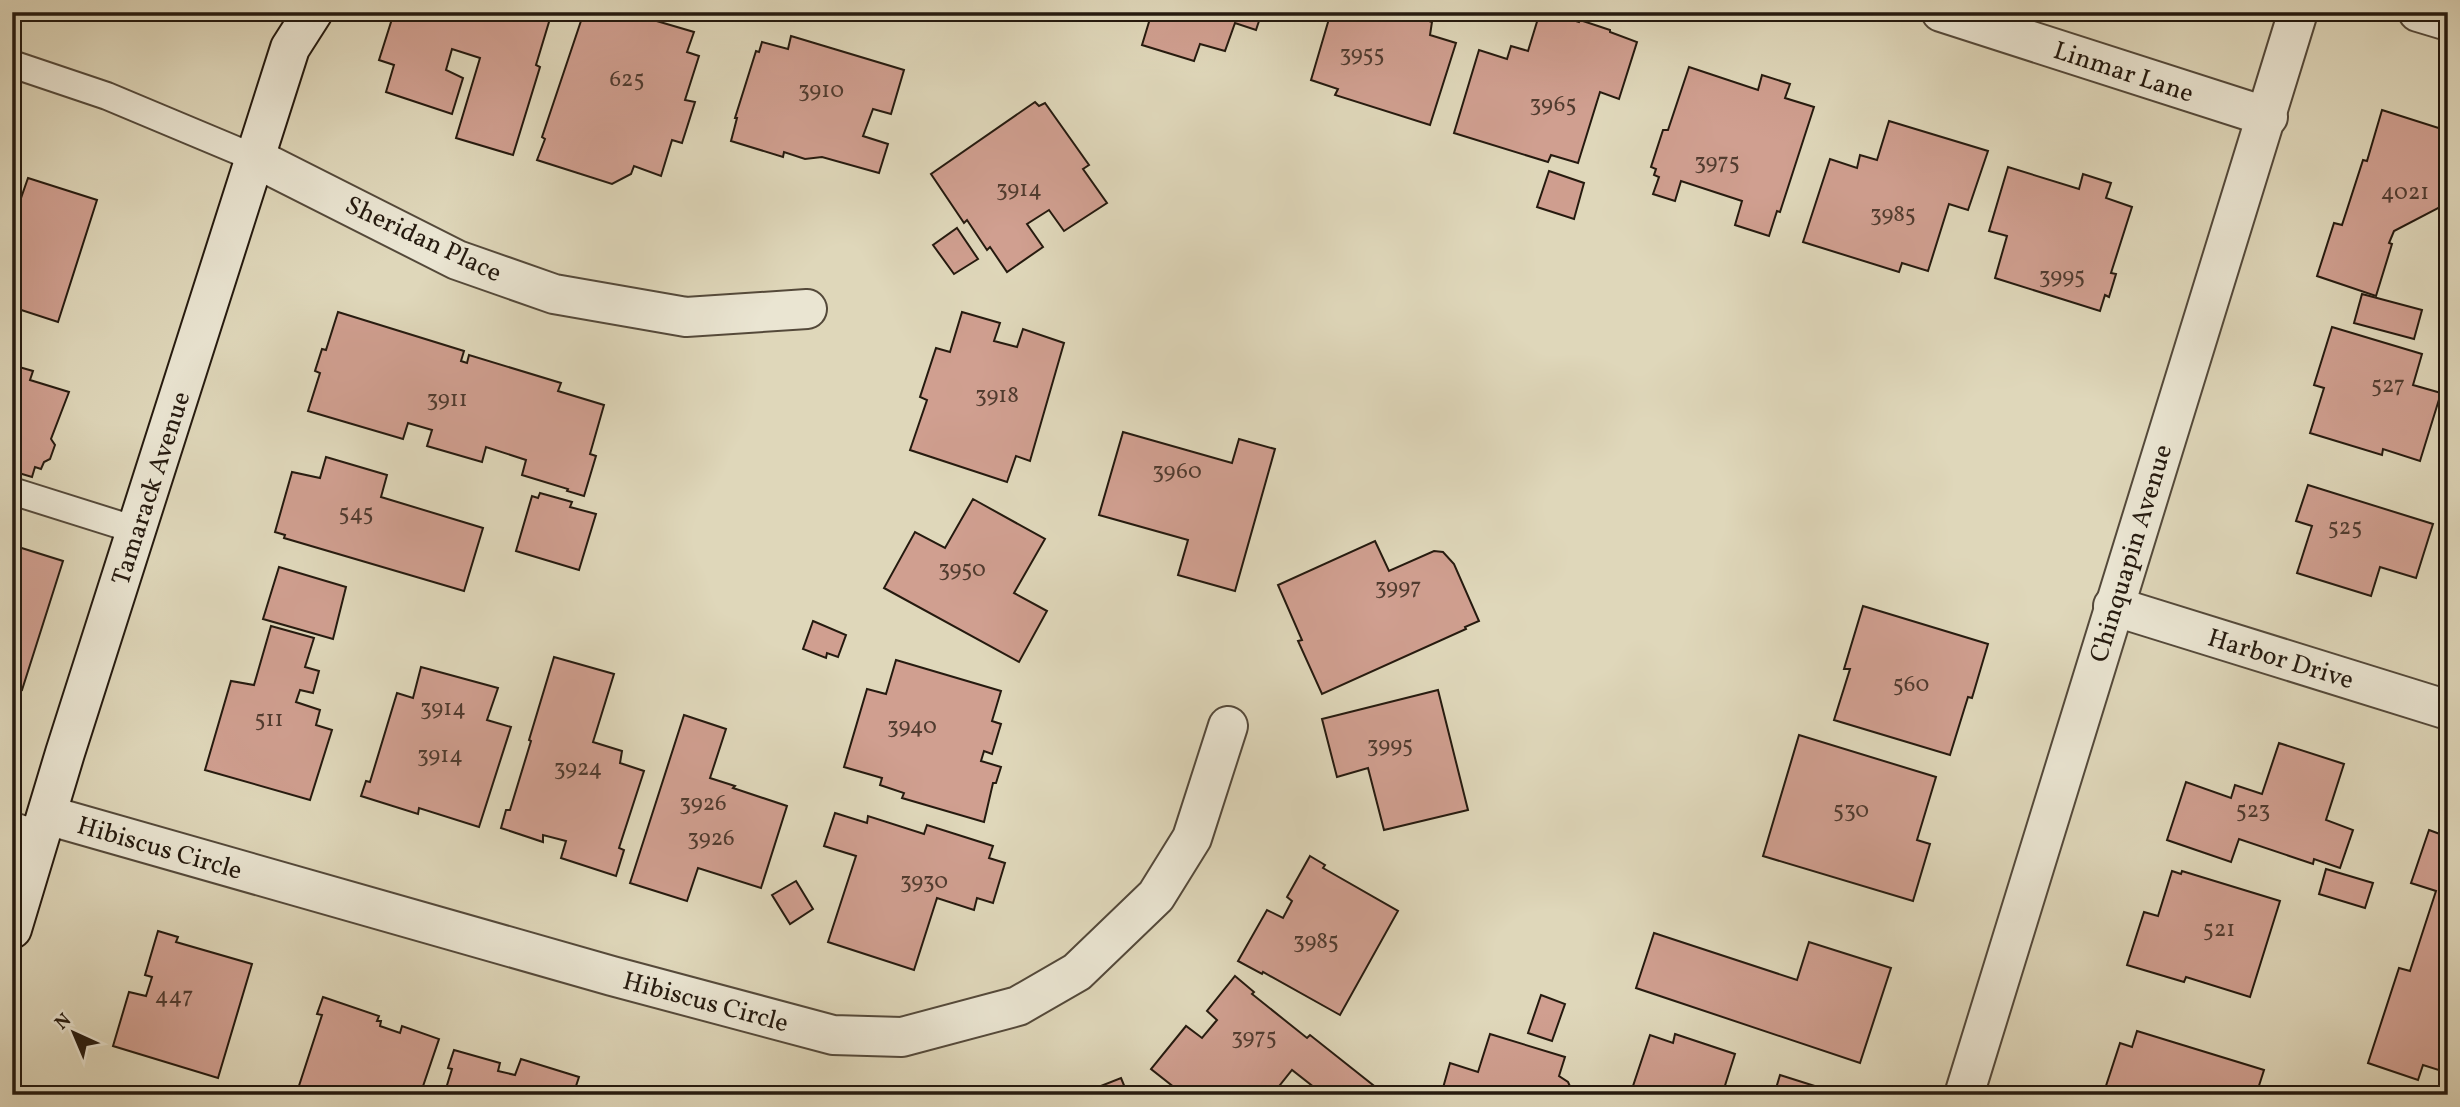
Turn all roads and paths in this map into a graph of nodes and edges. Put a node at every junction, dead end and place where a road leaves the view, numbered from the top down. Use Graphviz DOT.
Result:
graph roads {
  1 [pos="279,12"];
  2 [pos="313,12"];
  3 [pos="1941,12"];
  4 [pos="2298,12"];
  5 [pos="2418,12"];
  6 [pos="2448,21"];
  7 [pos="290,48"];
  8 [pos="12,64"];
  9 [pos="2267,117"];
  10 [pos="256,158"];
  11 [pos="807,310"];
  12 [pos="12,491"];
  13 [pos="136,530"];
  14 [pos="2113,606"];
  15 [pos="2448,710"];
  16 [pos="1228,726"];
  17 [pos="33,829"];
  18 [pos="12,929"];
  19 [pos="1964,1095"];
  1 -- 7 [label="street"];
  2 -- 7 [label="street, Tamarack Avenue"];
  3 -- 9 [label="street, Linmar Lane"];
  4 -- 9 [label="street, Chinquapin Avenue"];
  5 -- 6 [label="street"];
  7 -- 10 [label="street, Tamarack Avenue"];
  8 -- 10 [label="lane"];
  9 -- 14 [label="street, Chinquapin Avenue"];
  10 -- 11 [label="street, Sheridan Place"];
  10 -- 13 [label="street, Tamarack Avenue"];
  12 -- 13 [label="lane"];
  13 -- 17 [label="street, Tamarack Avenue"];
  14 -- 15 [label="street, Harbor Drive"];
  14 -- 19 [label="street, Chinquapin Avenue"];
  16 -- 17 [label="street, Hibiscus Circle"];
  17 -- 18 [label="street, Tamarack Avenue"];
}
